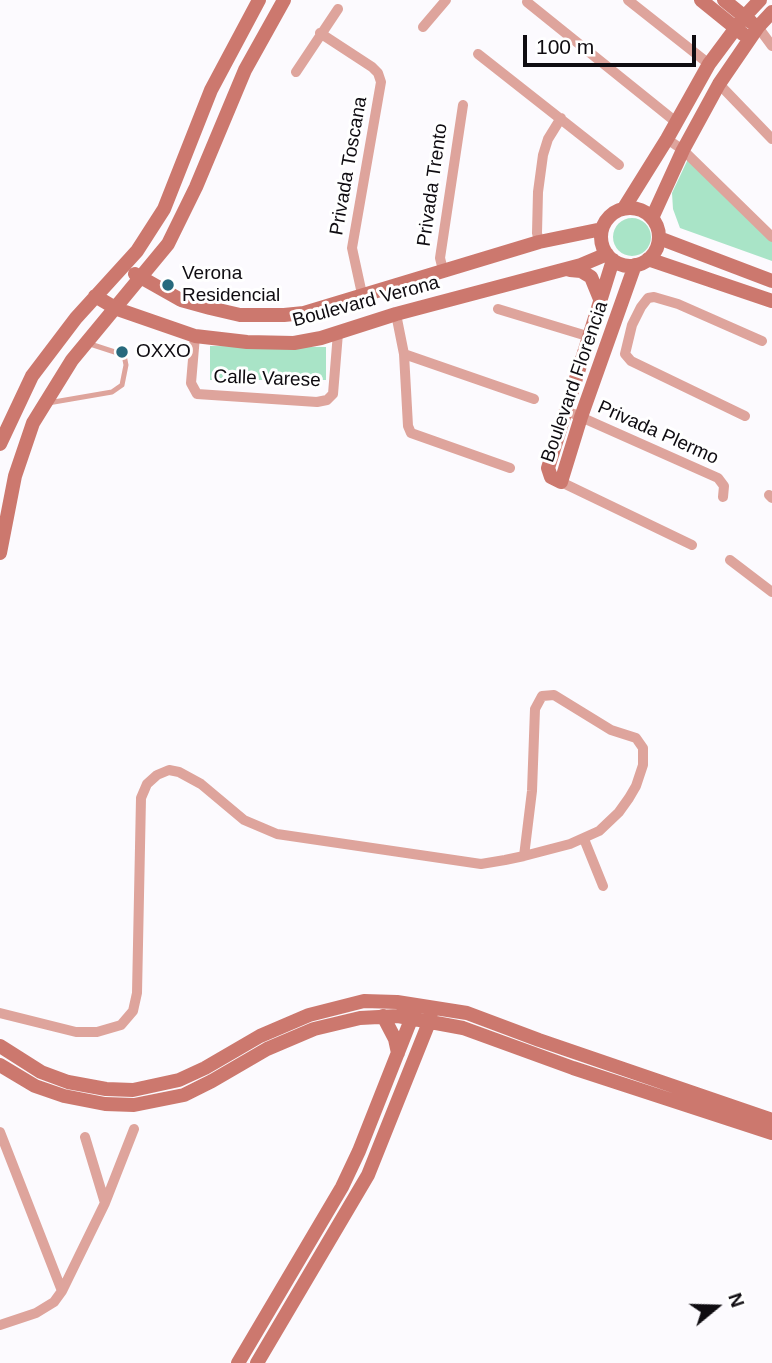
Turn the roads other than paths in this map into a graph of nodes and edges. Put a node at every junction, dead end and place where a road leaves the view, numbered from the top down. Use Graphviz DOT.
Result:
graph roads {
  1 [pos="259,0"];
  2 [pos="284,0"];
  3 [pos="446,0"];
  4 [pos="628,0"];
  5 [pos="701,0"];
  6 [pos="724,0"];
  7 [pos="760,0"];
  8 [pos="527,2"];
  9 [pos="338,9"];
  10 [pos="772,12"];
  11 [pos="740,22"];
  12 [pos="423,27"];
  13 [pos="320,33"];
  14 [pos="761,37"];
  15 [pos="478,54"];
  16 [pos="709,64"];
  17 [pos="296,72"];
  18 [pos="719,85"];
  19 [pos="463,105"];
  20 [pos="561,118"];
  21 [pos="676,122"];
  22 [pos="667,139"];
  23 [pos="772,139"];
  24 [pos="683,150"];
  25 [pos="619,165"];
  26 [pos="624,208"];
  27 [pos="652,218"];
  28 [pos="602,229"];
  29 [pos="772,237"];
  30 [pos="659,238"];
  31 [pos="540,242"];
  32 [pos="610,257"];
  33 [pos="641,262"];
  34 [pos="122,266"];
  35 [pos="566,269"];
  36 [pos="443,270"];
  37 [pos="142,278"];
  38 [pos="772,281"];
  39 [pos="362,294"];
  40 [pos="95,296"];
  41 [pos="600,299"];
  42 [pos="772,301"];
  43 [pos="117,309"];
  44 [pos="498,309"];
  45 [pos="396,314"];
  46 [pos="617,320"];
  47 [pos="632,326"];
  48 [pos="338,333"];
  49 [pos="195,336"];
  50 [pos="587,336"];
  51 [pos="762,341"];
  52 [pos="86,342"];
  53 [pos="404,354"];
  54 [pos="534,398"];
  55 [pos="44,403"];
  56 [pos="565,411"];
  57 [pos="745,416"];
  58 [pos="581,417"];
  59 [pos="0,444"];
  60 [pos="510,468"];
  61 [pos="561,482"];
  62 [pos="723,497"];
  63 [pos="692,545"];
  64 [pos="0,553"];
  65 [pos="730,560"];
  66 [pos="772,592"];
  67 [pos="584,839"];
  68 [pos="524,856"];
  69 [pos="603,886"];
  70 [pos="415,1011"];
  71 [pos="0,1013"];
  72 [pos="431,1013"];
  73 [pos="383,1016"];
  74 [pos="0,1046"];
  75 [pos="398,1053"];
  76 [pos="0,1065"];
  77 [pos="709,1105"];
  78 [pos="772,1119"];
  79 [pos="134,1129"];
  80 [pos="0,1132"];
  81 [pos="772,1133"];
  82 [pos="85,1137"];
  83 [pos="104,1203"];
  84 [pos="62,1291"];
  85 [pos="0,1325"];
  86 [pos="238,1363"];
  87 [pos="257,1363"];
  1 -- 34 [label="street"];
  2 -- 37 [label="street"];
  3 -- 12 [label="street"];
  4 -- 16 [label="street"];
  5 -- 11 [label="street"];
  6 -- 11 [label="street"];
  7 -- 11 [label="street"];
  8 -- 21 [label="street"];
  9 -- 13 [label="street"];
  10 -- 14 [label="street"];
  11 -- 14 [label="street"];
  11 -- 16 [label="street"];
  13 -- 17 [label="street"];
  13 -- 39 [label="street, Privada Toscana"];
  14 -- 18 [label="street"];
  15 -- 20 [label="street"];
  16 -- 21 [label="street"];
  18 -- 23 [label="street"];
  18 -- 24 [label="street"];
  19 -- 36 [label="street, Privada Trento"];
  20 -- 25 [label="street"];
  20 -- 31 [label="street"];
  21 -- 22 [label="street"];
  22 -- 24 [label="street"];
  22 -- 26 [label="street"];
  24 -- 27 [label="street"];
  24 -- 29 [label="street"];
  26 -- 27 [label="street"];
  26 -- 28 [label="street"];
  27 -- 30 [label="street"];
  28 -- 31 [label="street, Boulevard Verona"];
  28 -- 32 [label="street"];
  30 -- 33 [label="street"];
  30 -- 38 [label="street"];
  31 -- 36 [label="street, Boulevard Verona"];
  32 -- 33 [label="street"];
  32 -- 35 [label="street, Boulevard Verona"];
  32 -- 41 [label="street, Boulevard Florencia"];
  33 -- 42 [label="street"];
  33 -- 46 [label="street, Boulevard Florencia"];
  34 -- 37 [label="street, Boulevard Verona"];
  34 -- 40 [label="street"];
  35 -- 41 [label="street"];
  35 -- 45 [label="street, Boulevard Verona"];
  36 -- 39 [label="street, Boulevard Verona"];
  37 -- 39 [label="street, Boulevard Verona"];
  37 -- 43 [label="street"];
  40 -- 43 [label="street, Boulevard Verona"];
  40 -- 59 [label="street"];
  41 -- 50 [label="street, Boulevard Florencia"];
  43 -- 49 [label="street, Boulevard Verona"];
  43 -- 52 [label="street"];
  44 -- 50 [label="street"];
  45 -- 48 [label="street, Boulevard Verona"];
  45 -- 53 [label="street"];
  46 -- 47 [label="street"];
  46 -- 58 [label="street, Boulevard Florencia"];
  47 -- 51 [label="street"];
  47 -- 57 [label="street"];
  48 -- 49 [label="street, Boulevard Verona"];
  48 -- 49 [label="street, Calle Varese"];
  50 -- 56 [label="street, Boulevard Florencia"];
  52 -- 55 [label="street"];
  52 -- 55 [label="lane"];
  53 -- 54 [label="street"];
  53 -- 60 [label="street"];
  55 -- 64 [label="street"];
  56 -- 58 [label="street, Privada Plermo"];
  56 -- 61 [label="street, Boulevard Florencia"];
  58 -- 61 [label="street, Boulevard Florencia"];
  58 -- 62 [label="street, Privada Plermo"];
  61 -- 63 [label="street"];
  65 -- 66 [label="street"];
  67 -- 68 [label="street"];
  67 -- 68 [label="street"];
  67 -- 69 [label="street"];
  68 -- 71 [label="street"];
  70 -- 72 [label="street"];
  70 -- 73 [label="street"];
  70 -- 74 [label="street"];
  70 -- 75 [label="street"];
  72 -- 77 [label="street"];
  72 -- 87 [label="street"];
  73 -- 75 [label="street"];
  73 -- 76 [label="street"];
  75 -- 86 [label="street"];
  77 -- 78 [label="street"];
  77 -- 81 [label="street"];
  79 -- 83 [label="street"];
  80 -- 84 [label="street"];
  82 -- 83 [label="street"];
  83 -- 84 [label="street"];
  84 -- 85 [label="street"];
}
